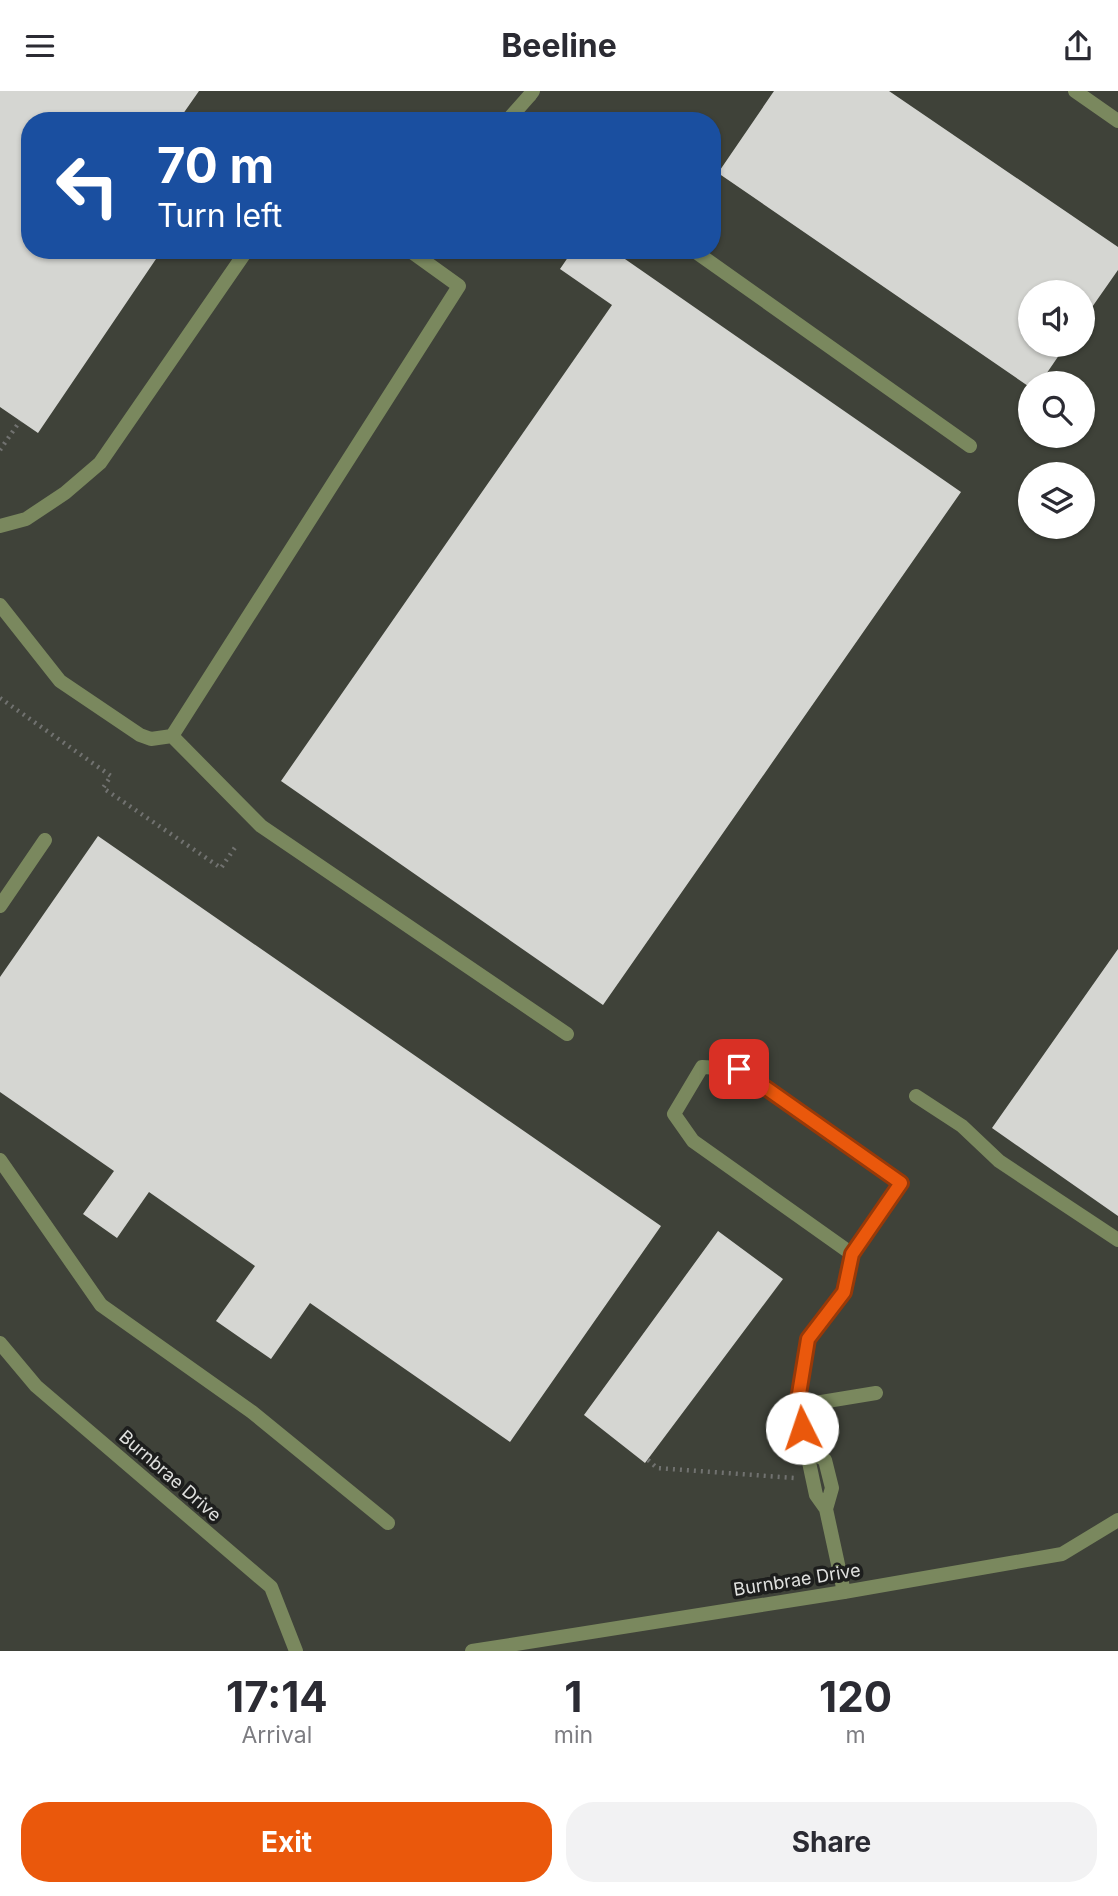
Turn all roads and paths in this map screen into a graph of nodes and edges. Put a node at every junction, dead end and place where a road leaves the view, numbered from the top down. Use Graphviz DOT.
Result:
graph roads {
  1 [pos="1074,91"];
  2 [pos="531,93"];
  3 [pos="515,112"];
  4 [pos="1118,121"];
  5 [pos="241,259"];
  6 [pos="422,259"];
  7 [pos="706,259"];
  8 [pos="20,421"];
  9 [pos="970,446"];
  10 [pos="0,450"];
  11 [pos="0,526"];
  12 [pos="0,604"];
  13 [pos="0,698"];
  14 [pos="172,736"];
  15 [pos="45,840"];
  16 [pos="236,846"];
  17 [pos="0,907"];
  18 [pos="567,1034"];
  19 [pos="916,1096"];
  20 [pos="0,1160"];
  21 [pos="1118,1240"];
  22 [pos="852,1254"];
  23 [pos="0,1343"];
  24 [pos="876,1394"];
  25 [pos="797,1406"];
  26 [pos="648,1460"];
  27 [pos="802,1478"];
  28 [pos="1118,1520"];
  29 [pos="388,1523"];
  30 [pos="844,1592"];
  31 [pos="493,1649"];
  32 [pos="296,1651"];
  33 [pos="472,1651"];
  1 -- 4 [label="street"];
  2 -- 3 [label="street"];
  5 -- 11 [label="street"];
  6 -- 14 [label="street"];
  7 -- 9 [label="street"];
  8 -- 10 [label="path"];
  12 -- 14 [label="street"];
  13 -- 16 [label="path"];
  14 -- 18 [label="street"];
  15 -- 17 [label="street"];
  19 -- 21 [label="street"];
  20 -- 29 [label="street"];
  22 -- 22 [label="street"];
  22 -- 25 [label="street"];
  23 -- 32 [label="street, Burnbrae Drive"];
  24 -- 25 [label="street"];
  25 -- 30 [label="street"];
  26 -- 27 [label="path"];
  28 -- 30 [label="street, Burnbrae Drive"];
  30 -- 31 [label="street, Burnbrae Drive"];
  31 -- 33 [label="street, Burnbrae Drive"];
}
